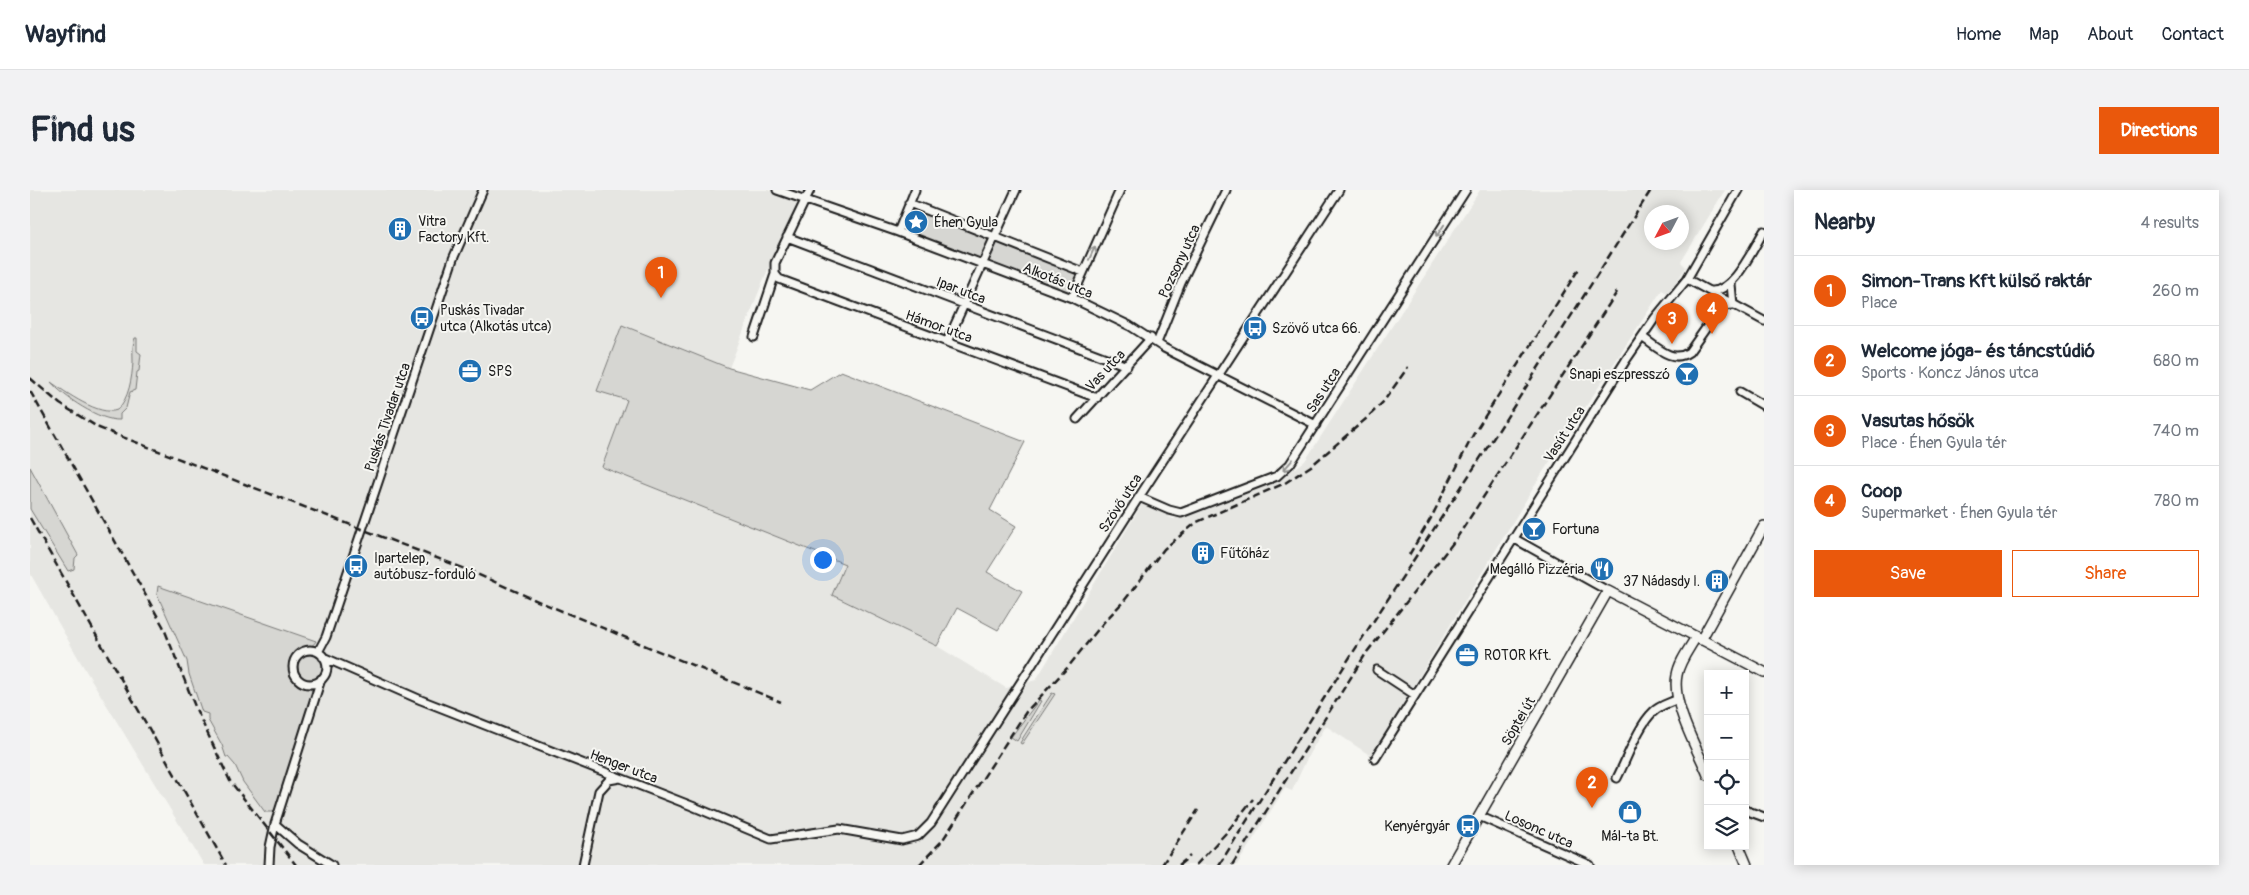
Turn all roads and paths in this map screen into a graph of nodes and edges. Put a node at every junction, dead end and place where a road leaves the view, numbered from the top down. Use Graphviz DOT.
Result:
graph roads {
  1 [pos="483,190"];
  2 [pos="778,190"];
  3 [pos="810,190"];
  4 [pos="915,190"];
  5 [pos="1016,190"];
  6 [pos="1120,190"];
  7 [pos="1226,190"];
  8 [pos="1339,190"];
  9 [pos="1466,190"];
  10 [pos="1738,190"];
  11 [pos="805,200"];
  12 [pos="910,202"];
  13 [pos="1764,231"];
  14 [pos="898,232"];
  15 [pos="787,237"];
  16 [pos="994,238"];
  17 [pos="982,264"];
  18 [pos="1084,272"];
  19 [pos="775,274"];
  20 [pos="1687,278"];
  21 [pos="1731,284"];
  22 [pos="1710,291"];
  23 [pos="1072,298"];
  24 [pos="964,304"];
  25 [pos="1733,305"];
  26 [pos="1764,321"];
  27 [pos="754,337"];
  28 [pos="1642,337"];
  29 [pos="1154,341"];
  30 [pos="947,342"];
  31 [pos="1127,366"];
  32 [pos="1218,376"];
  33 [pos="1740,392"];
  34 [pos="1097,398"];
  35 [pos="1764,406"];
  36 [pos="1077,419"];
  37 [pos="1316,425"];
  38 [pos="1139,497"];
  39 [pos="1764,527"];
  40 [pos="1513,538"];
  41 [pos="1608,591"];
  42 [pos="1699,639"];
  43 [pos="320,654"];
  44 [pos="1377,670"];
  45 [pos="1764,672"];
  46 [pos="321,679"];
  47 [pos="1415,695"];
  48 [pos="1678,699"];
  49 [pos="1375,759"];
  50 [pos="1704,765"];
  51 [pos="621,778"];
  52 [pos="1617,778"];
  53 [pos="1749,811"];
  54 [pos="1479,816"];
  55 [pos="1764,817"];
  56 [pos="275,824"];
  57 [pos="925,831"];
  58 [pos="1740,850"];
  59 [pos="269,865"];
  60 [pos="332,865"];
  61 [pos="583,865"];
  62 [pos="1451,865"];
  63 [pos="1590,865"];
  64 [pos="1747,865"];
  1 -- 43 [label="street, Puskás Tivadar utca"];
  2 -- 11 [label="street, Alkotás utca"];
  3 -- 11 [label="street"];
  4 -- 12 [label="street"];
  5 -- 16 [label="street"];
  18 -- 6 [label="street, one-way"];
  7 -- 29 [label="street, Pozsony utca"];
  8 -- 32 [label="street, Szövő utca"];
  9 -- 37 [label="street, Sas utca, one-way"];
  10 -- 20 [label="street, Vasút utca"];
  11 -- 14 [label="street, Alkotás utca"];
  11 -- 15 [label="street"];
  12 -- 14 [label="street"];
  12 -- 16 [label="street, Alkotás utca"];
  13 -- 21 [label="street"];
  14 -- 17 [label="street, Alkotás utca"];
  15 -- 19 [label="street"];
  15 -- 24 [label="street, Ipar utca"];
  16 -- 17 [label="street"];
  16 -- 18 [label="street, Alkotás utca"];
  17 -- 23 [label="street, Alkotás utca"];
  17 -- 24 [label="street"];
  18 -- 23 [label="street"];
  19 -- 27 [label="street"];
  19 -- 30 [label="street, Hámor utca"];
  20 -- 22 [label="street"];
  20 -- 28 [label="street, Vasút utca"];
  21 -- 22 [label="street"];
  21 -- 25 [label="street"];
  22 -- 25 [label="street"];
  23 -- 29 [label="street, Alkotás utca"];
  24 -- 30 [label="street"];
  24 -- 31 [label="street, Ipar utca"];
  25 -- 26 [label="street"];
  25 -- 28 [label="street"];
  28 -- 40 [label="street, Vasút utca"];
  29 -- 31 [label="street, Vas utca"];
  29 -- 32 [label="street, Alkotás utca"];
  30 -- 34 [label="street, Hámor utca"];
  31 -- 34 [label="street, Vas utca"];
  32 -- 37 [label="street, Alkotás utca"];
  32 -- 38 [label="street, Szövő utca"];
  33 -- 35 [label="street"];
  34 -- 36 [label="street, Vas utca"];
  37 -- 38 [label="street, Sas utca, one-way"];
  38 -- 57 [label="street, Szövő utca"];
  39 -- 42 [label="street"];
  40 -- 41 [label="street"];
  40 -- 47 [label="street, Vasút utca"];
  41 -- 42 [label="street"];
  41 -- 54 [label="street, Söptei út"];
  42 -- 45 [label="street"];
  42 -- 48 [label="street"];
  43 -- 46 [label="street, Puskás Tivadar utca"];
  43 -- 46 [label="street"];
  43 -- 51 [label="street, Henger utca"];
  44 -- 47 [label="street"];
  46 -- 56 [label="street, Puskás Tivadar utca"];
  47 -- 49 [label="street, Vasút utca"];
  48 -- 50 [label="street"];
  48 -- 52 [label="street"];
  51 -- 57 [label="street, Henger utca"];
  51 -- 61 [label="street"];
  53 -- 55 [label="street"];
  54 -- 62 [label="street, Söptei út"];
  54 -- 63 [label="street, Losonc utca"];
  56 -- 59 [label="street, Puskás Tivadar utca"];
  56 -- 60 [label="street"];
  58 -- 64 [label="street"];
}
